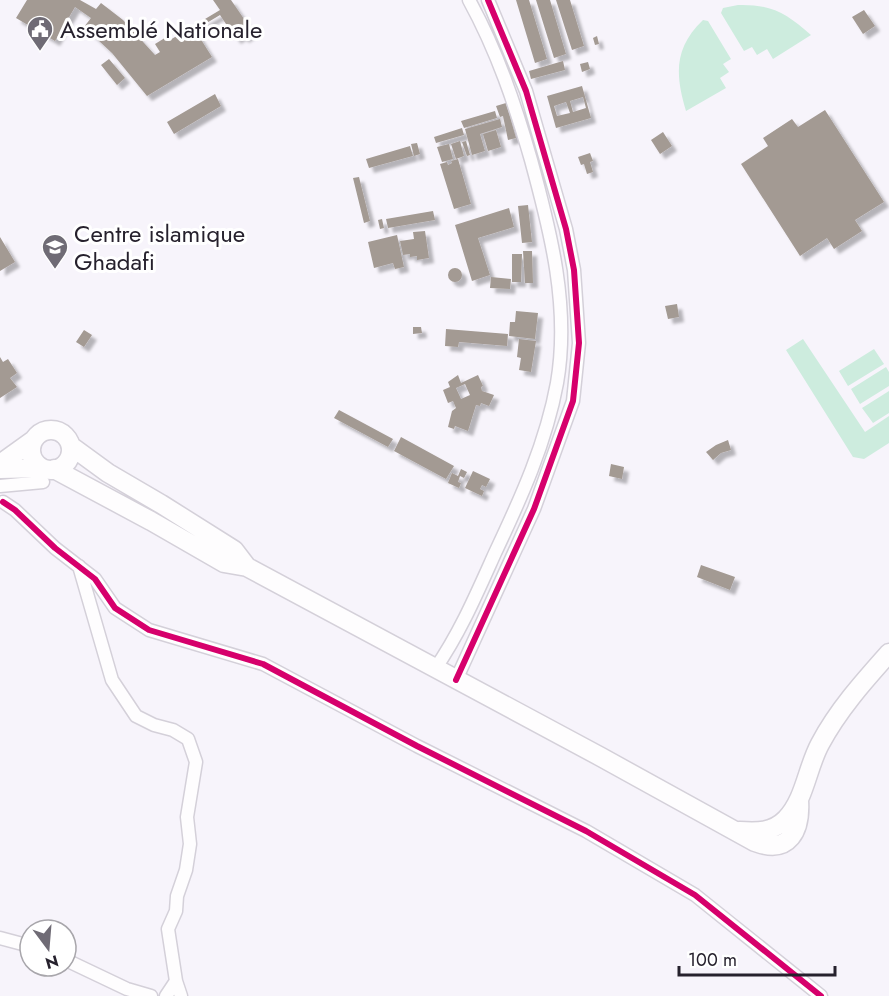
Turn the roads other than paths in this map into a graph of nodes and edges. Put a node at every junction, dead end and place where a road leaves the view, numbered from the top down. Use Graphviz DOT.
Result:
graph roads {
  1 [pos="469,0"];
  2 [pos="488,0"];
  3 [pos="32,441"];
  4 [pos="71,446"];
  5 [pos="0,464"];
  6 [pos="46,473"];
  7 [pos="2,480"];
  8 [pos="2,506"];
  9 [pos="79,566"];
  10 [pos="248,567"];
  11 [pos="889,653"];
  12 [pos="435,669"];
  13 [pos="456,680"];
  14 [pos="0,938"];
  15 [pos="18,943"];
  16 [pos="78,966"];
  17 [pos="176,981"];
  18 [pos="152,996"];
  19 [pos="166,996"];
  20 [pos="181,996"];
  21 [pos="821,996"];
  1 -- 12 [label="street"];
  2 -- 13 [label="street"];
  3 -- 4 [label="main road"];
  3 -- 5 [label="main road"];
  3 -- 6 [label="main road"];
  4 -- 6 [label="main road"];
  4 -- 10 [label="main road"];
  6 -- 7 [label="main road"];
  6 -- 10 [label="main road"];
  7 -- 8 [label="street"];
  8 -- 9 [label="street"];
  9 -- 17 [label="street"];
  9 -- 21 [label="street"];
  10 -- 12 [label="main road"];
  11 -- 13 [label="main road"];
  12 -- 13 [label="main road"];
  14 -- 15 [label="street"];
  16 -- 18 [label="street"];
  17 -- 19 [label="street"];
  17 -- 20 [label="street"];
}
